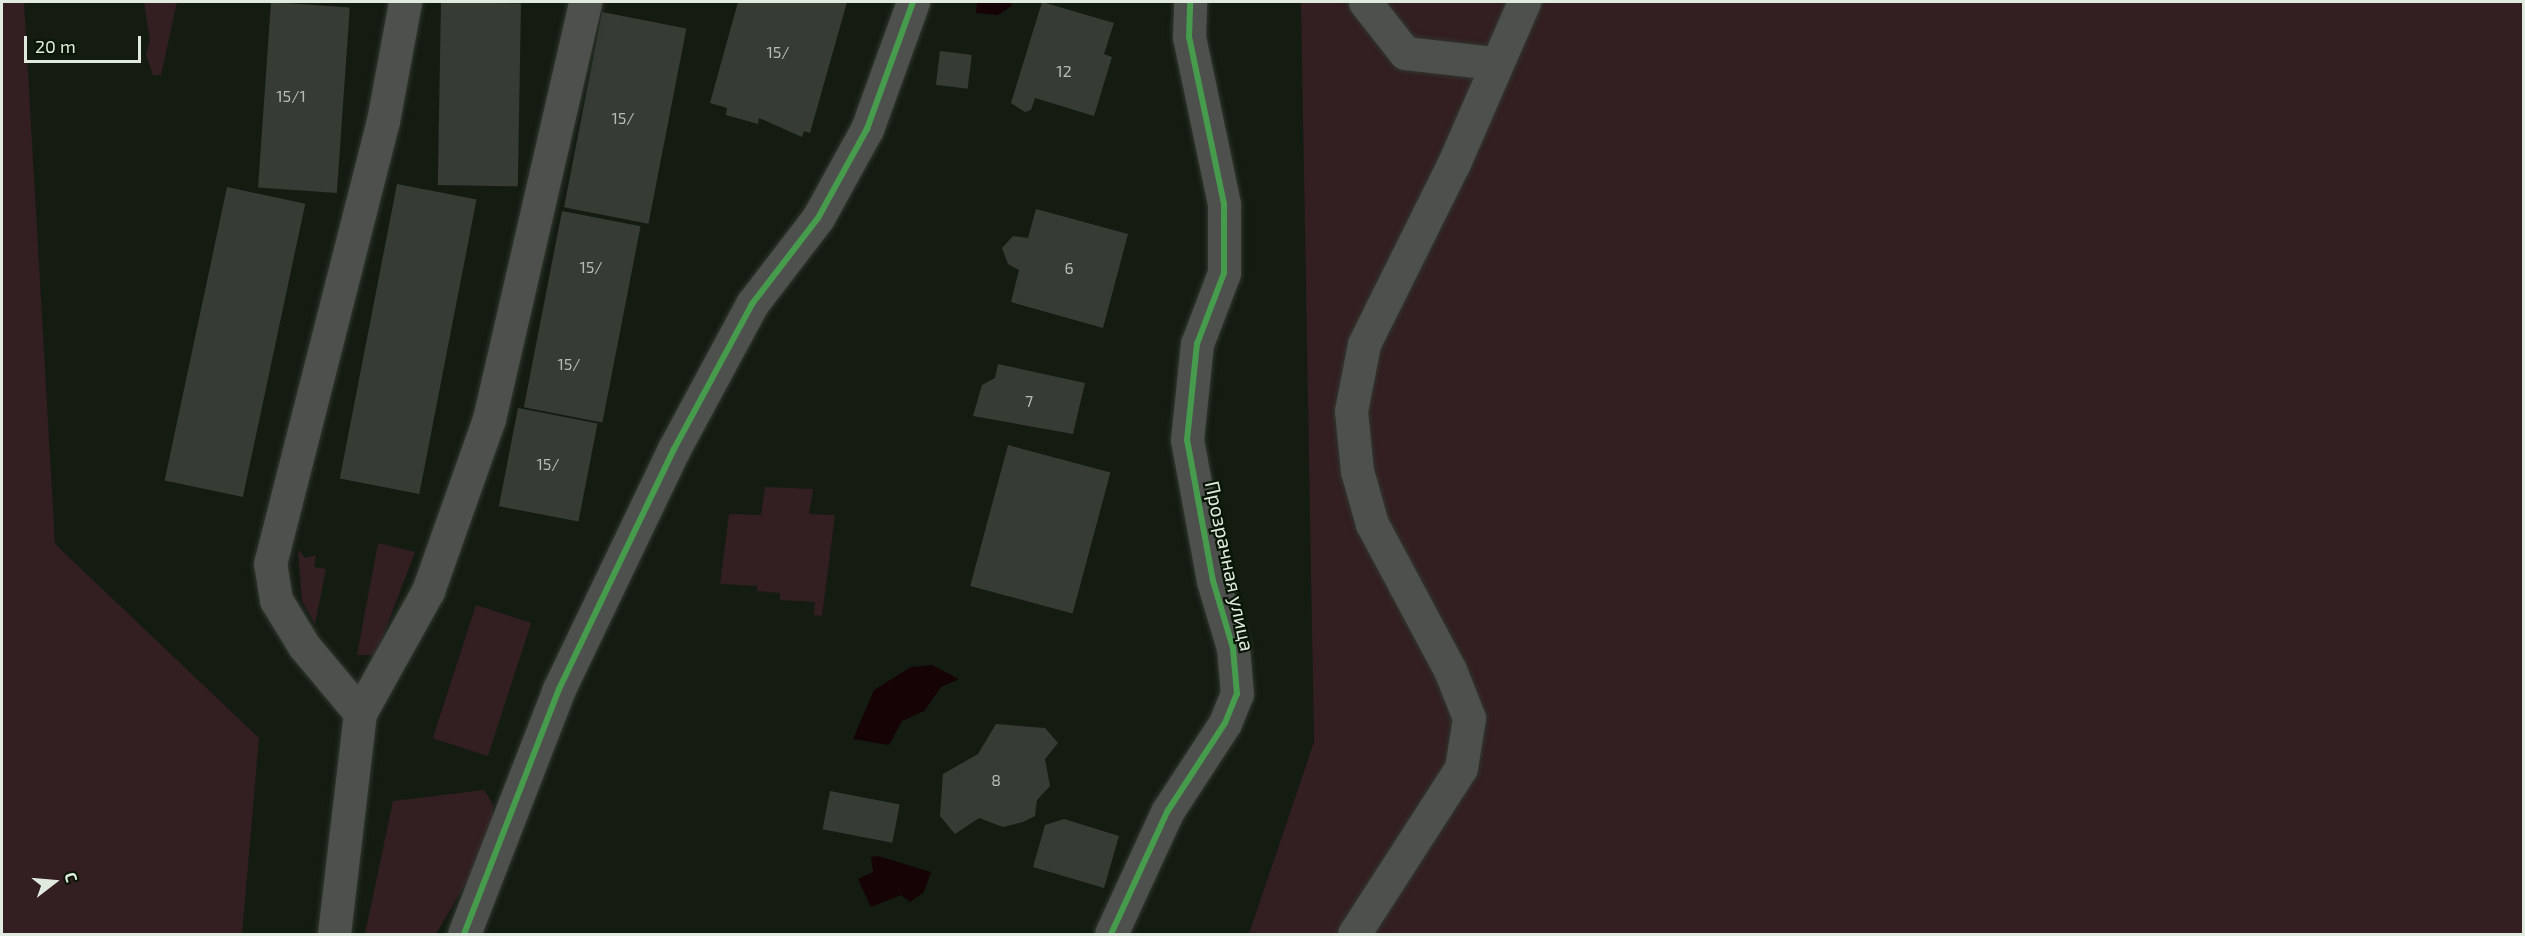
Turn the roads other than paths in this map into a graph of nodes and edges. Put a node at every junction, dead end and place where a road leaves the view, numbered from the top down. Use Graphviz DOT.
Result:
graph roads {
  1 [pos="405,2"];
  2 [pos="585,2"];
  3 [pos="913,2"];
  4 [pos="1190,2"];
  5 [pos="1365,2"];
  6 [pos="1524,2"];
  7 [pos="1494,63"];
  8 [pos="360,713"];
  9 [pos="334,934"];
  10 [pos="464,934"];
  11 [pos="1111,934"];
  12 [pos="1354,934"];
  1 -- 8 [label="street"];
  2 -- 8 [label="street"];
  3 -- 10 [label="street"];
  4 -- 11 [label="street, Прозрачная улица"];
  5 -- 7 [label="street"];
  6 -- 7 [label="street"];
  7 -- 12 [label="street"];
  8 -- 9 [label="street"];
}
